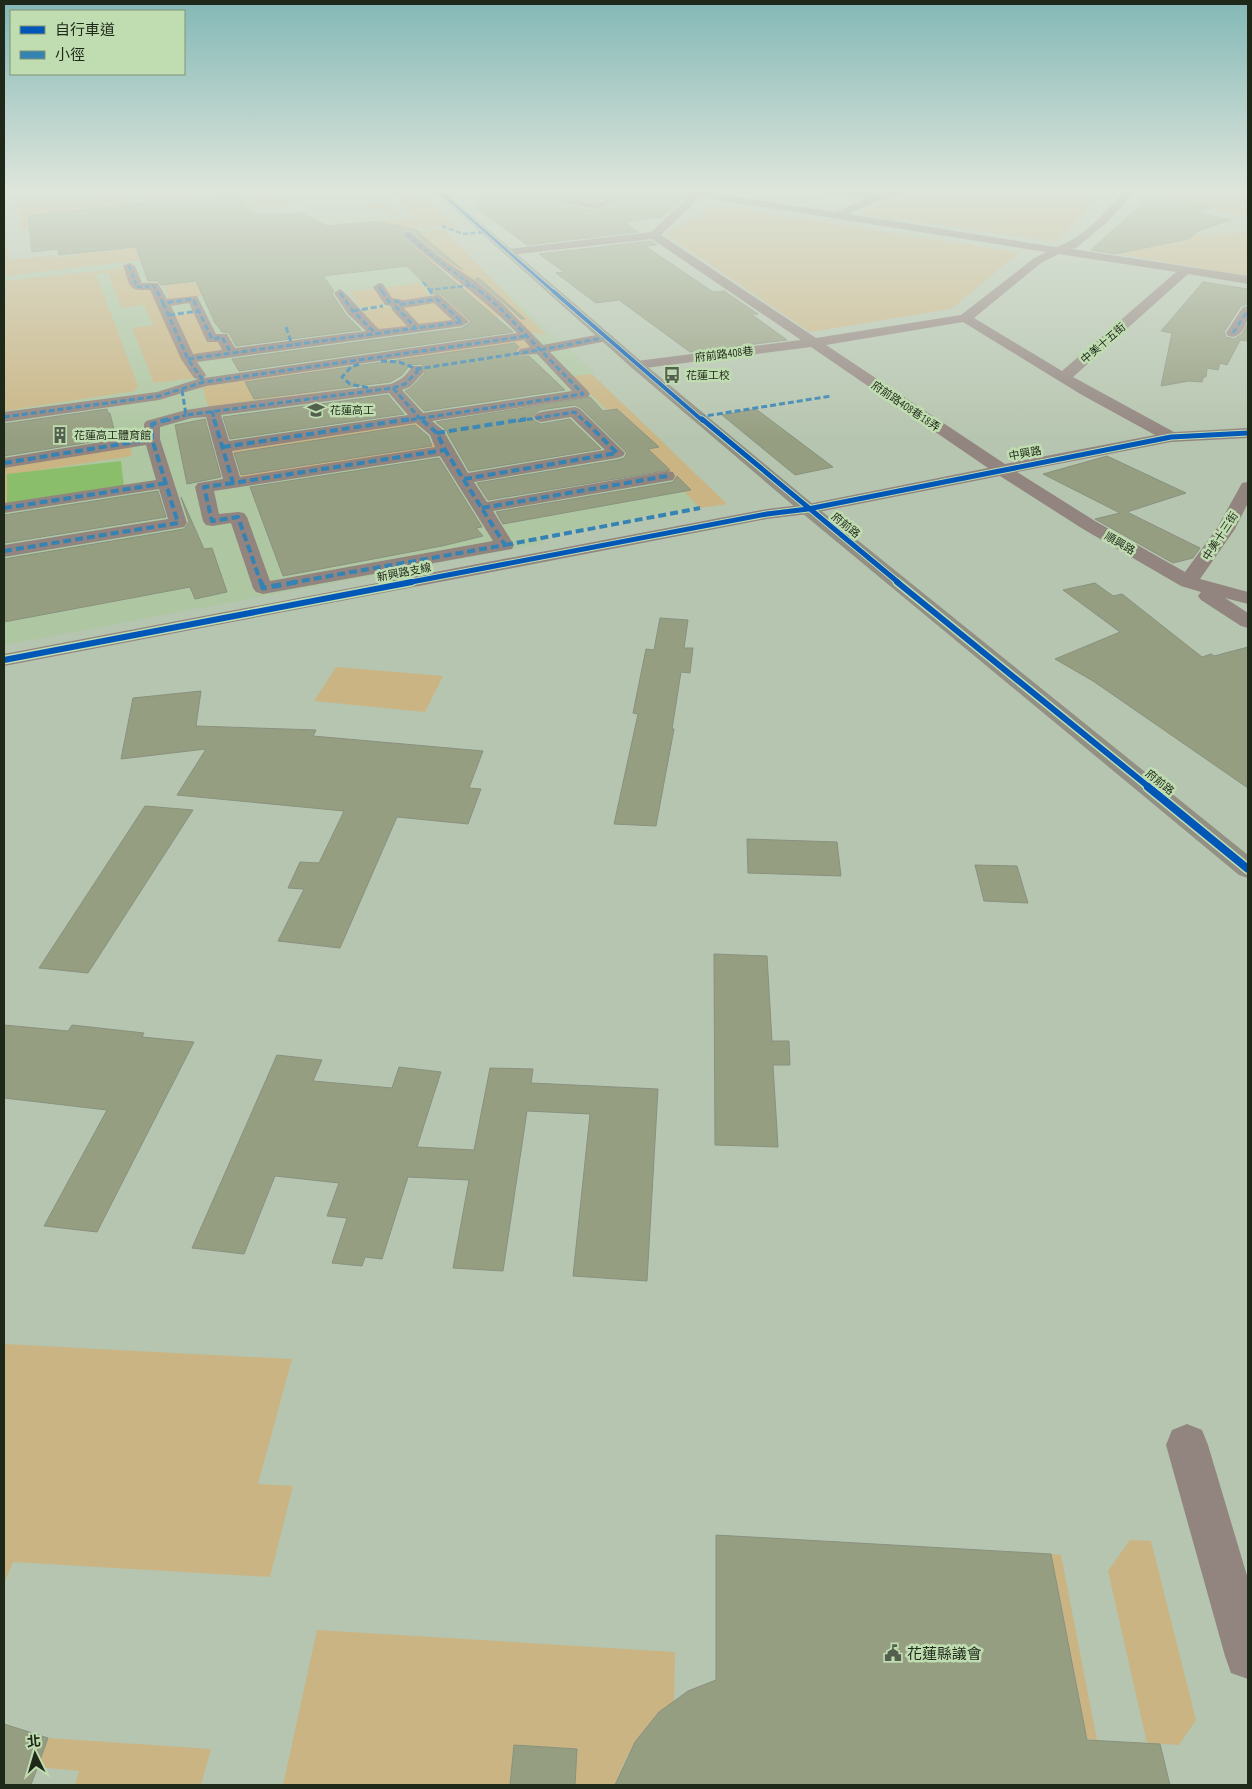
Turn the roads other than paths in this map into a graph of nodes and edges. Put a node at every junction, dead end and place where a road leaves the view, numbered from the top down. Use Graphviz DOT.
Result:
graph roads {
  1 [pos="132,273"];
  2 [pos="458,273"];
  3 [pos="534,273"];
  4 [pos="709,273"];
  5 [pos="1021,273"];
  6 [pos="1182,273"];
  7 [pos="1208,273"];
  8 [pos="1248,280"];
  9 [pos="474,284"];
  10 [pos="379,287"];
  11 [pos="429,290"];
  12 [pos="340,293"];
  13 [pos="393,305"];
  14 [pos="166,309"];
  15 [pos="353,310"];
  16 [pos="1248,310"];
  17 [pos="965,318"];
  18 [pos="286,327"];
  19 [pos="416,328"];
  20 [pos="375,333"];
  21 [pos="1233,333"];
  22 [pos="527,336"];
  23 [pos="607,337"];
  24 [pos="811,343"];
  25 [pos="292,345"];
  26 [pos="540,350"];
  27 [pos="231,353"];
  28 [pos="188,359"];
  29 [pos="371,360"];
  30 [pos="637,365"];
  31 [pos="418,369"];
  32 [pos="1064,377"];
  33 [pos="204,382"];
  34 [pos="389,388"];
  35 [pos="182,390"];
  36 [pos="212,411"];
  37 [pos="186,415"];
  38 [pos="4,417"];
  39 [pos="420,418"];
  40 [pos="1248,432"];
  41 [pos="1171,438"];
  42 [pos="152,439"];
  43 [pos="441,441"];
  44 [pos="223,448"];
  45 [pos="4,463"];
  46 [pos="1001,469"];
  47 [pos="667,476"];
  48 [pos="464,479"];
  49 [pos="166,483"];
  50 [pos="233,483"];
  51 [pos="1248,487"];
  52 [pos="4,508"];
  53 [pos="482,508"];
  54 [pos="700,508"];
  55 [pos="808,509"];
  56 [pos="505,545"];
  57 [pos="4,551"];
  58 [pos="1188,582"];
  59 [pos="1248,598"];
  60 [pos="1248,622"];
  61 [pos="4,660"];
  62 [pos="4,677"];
  63 [pos="1248,869"];
  64 [pos="1187,1445"];
  65 [pos="1248,1656"];
  1 -- 14 [label="street"];
  2 -- 9 [label="street"];
  3 -- 23 [label="main road, 府前路"];
  4 -- 24 [label="street, 府前路408巷18弄"];
  5 -- 17 [label="street"];
  6 -- 32 [label="street, 中美十五街"];
  7 -- 8 [label="street"];
  9 -- 11 [label="street"];
  9 -- 22 [label="street"];
  10 -- 13 [label="street"];
  11 -- 13 [label="street"];
  11 -- 19 [label="street"];
  12 -- 15 [label="street"];
  13 -- 15 [label="street"];
  13 -- 19 [label="street"];
  14 -- 27 [label="street"];
  14 -- 28 [label="street"];
  15 -- 20 [label="street"];
  16 -- 21 [label="street"];
  17 -- 24 [label="street, 府前路408巷"];
  17 -- 32 [label="street"];
  18 -- 25 [label="street"];
  19 -- 20 [label="street"];
  20 -- 25 [label="street"];
  22 -- 26 [label="street"];
  22 -- 29 [label="street"];
  23 -- 26 [label="street"];
  23 -- 30 [label="main road, 府前路"];
  24 -- 30 [label="street, 府前路408巷"];
  24 -- 46 [label="street, 府前路408巷18弄"];
  25 -- 27 [label="street"];
  26 -- 31 [label="street"];
  26 -- 39 [label="street"];
  27 -- 28 [label="street"];
  28 -- 33 [label="street"];
  29 -- 31 [label="street"];
  29 -- 33 [label="street"];
  29 -- 34 [label="street"];
  30 -- 55 [label="main road, 府前路"];
  31 -- 34 [label="street"];
  32 -- 41 [label="street"];
  33 -- 35 [label="street"];
  34 -- 36 [label="street"];
  34 -- 39 [label="street"];
  35 -- 37 [label="street"];
  35 -- 38 [label="street"];
  36 -- 37 [label="street"];
  36 -- 44 [label="street"];
  37 -- 42 [label="street"];
  39 -- 43 [label="street"];
  39 -- 44 [label="street"];
  40 -- 41 [label="street, 中興路"];
  41 -- 46 [label="street, 中興路"];
  42 -- 45 [label="street"];
  42 -- 49 [label="street"];
  43 -- 48 [label="street"];
  43 -- 48 [label="street"];
  43 -- 50 [label="street"];
  44 -- 50 [label="street"];
  46 -- 55 [label="street, 中興路"];
  46 -- 58 [label="street, 順興路"];
  47 -- 53 [label="street"];
  48 -- 53 [label="street"];
  49 -- 52 [label="street"];
  49 -- 57 [label="street"];
  50 -- 56 [label="street"];
  51 -- 58 [label="street, 中美十三街"];
  53 -- 56 [label="street"];
  54 -- 56 [label="street"];
  55 -- 61 [label="street, 新興路支線"];
  55 -- 62 [label="street"];
  55 -- 63 [label="main road, 府前路"];
  58 -- 59 [label="street, 順興路"];
  58 -- 60 [label="street"];
  64 -- 65 [label="street"];
}
